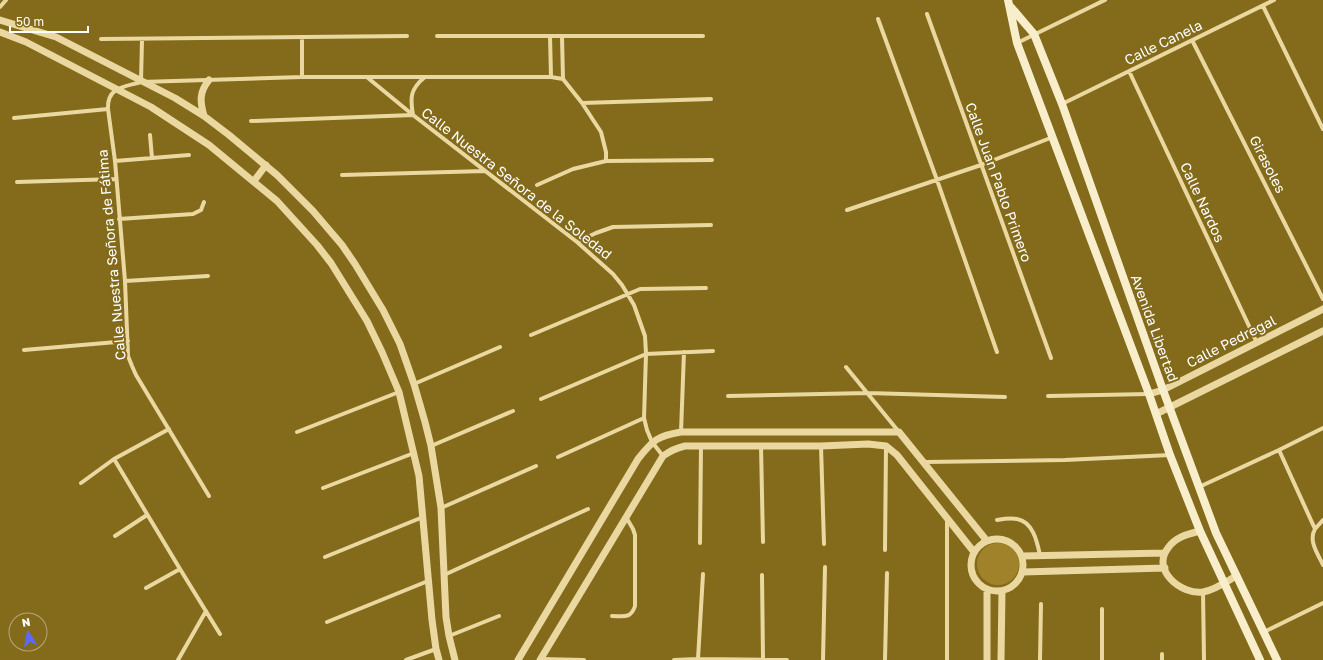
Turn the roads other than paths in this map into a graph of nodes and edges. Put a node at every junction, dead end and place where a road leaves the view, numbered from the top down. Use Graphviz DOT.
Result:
graph roads {
  1 [pos="6,0"];
  2 [pos="1105,0"];
  3 [pos="1274,0"];
  4 [pos="1009,3"];
  5 [pos="1263,6"];
  6 [pos="0,7"];
  7 [pos="927,14"];
  8 [pos="878,19"];
  9 [pos="0,20"];
  10 [pos="0,32"];
  11 [pos="1034,34"];
  12 [pos="407,36"];
  13 [pos="437,36"];
  14 [pos="550,36"];
  15 [pos="703,36"];
  16 [pos="562,37"];
  17 [pos="302,38"];
  18 [pos="101,40"];
  19 [pos="142,40"];
  20 [pos="1192,40"];
  21 [pos="1017,42"];
  22 [pos="1130,71"];
  23 [pos="302,77"];
  24 [pos="425,77"];
  25 [pos="551,77"];
  26 [pos="368,78"];
  27 [pos="563,79"];
  28 [pos="209,80"];
  29 [pos="141,82"];
  30 [pos="116,90"];
  31 [pos="711,99"];
  32 [pos="582,103"];
  33 [pos="1062,104"];
  34 [pos="108,109"];
  35 [pos="413,115"];
  36 [pos="204,116"];
  37 [pos="14,118"];
  38 [pos="251,121"];
  39 [pos="1323,129"];
  40 [pos="150,135"];
  41 [pos="1053,137"];
  42 [pos="189,155"];
  43 [pos="152,158"];
  44 [pos="712,160"];
  45 [pos="115,161"];
  46 [pos="606,161"];
  47 [pos="266,165"];
  48 [pos="981,165"];
  49 [pos="485,171"];
  50 [pos="342,175"];
  51 [pos="116,179"];
  52 [pos="938,180"];
  53 [pos="254,181"];
  54 [pos="17,182"];
  55 [pos="537,185"];
  56 [pos="204,202"];
  57 [pos="847,210"];
  58 [pos="119,219"];
  59 [pos="710,225"];
  60 [pos="577,242"];
  61 [pos="208,276"];
  62 [pos="125,281"];
  63 [pos="706,288"];
  64 [pos="628,294"];
  65 [pos="1323,299"];
  66 [pos="1323,309"];
  67 [pos="1323,330"];
  68 [pos="531,335"];
  69 [pos="128,341"];
  70 [pos="1257,343"];
  71 [pos="500,347"];
  72 [pos="24,350"];
  73 [pos="713,351"];
  74 [pos="684,352"];
  75 [pos="996,352"];
  76 [pos="646,354"];
  77 [pos="1051,358"];
  78 [pos="846,367"];
  79 [pos="414,384"];
  80 [pos="1163,390"];
  81 [pos="399,392"];
  82 [pos="868,393"];
  83 [pos="1149,394"];
  84 [pos="728,396"];
  85 [pos="1048,396"];
  86 [pos="1005,397"];
  87 [pos="540,399"];
  88 [pos="1170,408"];
  89 [pos="513,411"];
  90 [pos="1156,414"];
  91 [pos="644,418"];
  92 [pos="1323,428"];
  93 [pos="169,429"];
  94 [pos="297,432"];
  95 [pos="681,432"];
  96 [pos="899,432"];
  97 [pos="652,442"];
  98 [pos="431,446"];
  99 [pos="701,446"];
  100 [pos="761,446"];
  101 [pos="821,446"];
  102 [pos="886,446"];
  103 [pos="1279,450"];
  104 [pos="414,452"];
  105 [pos="1170,455"];
  106 [pos="662,456"];
  107 [pos="558,457"];
  108 [pos="114,459"];
  109 [pos="923,462"];
  110 [pos="536,466"];
  111 [pos="81,483"];
  112 [pos="323,488"];
  113 [pos="1199,488"];
  114 [pos="209,496"];
  115 [pos="441,508"];
  116 [pos="588,509"];
  117 [pos="147,515"];
  118 [pos="423,517"];
  119 [pos="626,517"];
  120 [pos="947,520"];
  121 [pos="997,520"];
  122 [pos="1323,520"];
  123 [pos="1315,529"];
  124 [pos="1200,531"];
  125 [pos="114,536"];
  126 [pos="987,541"];
  127 [pos="700,542"];
  128 [pos="763,542"];
  129 [pos="824,544"];
  130 [pos="885,550"];
  131 [pos="974,552"];
  132 [pos="1165,553"];
  133 [pos="1040,555"];
  134 [pos="1023,556"];
  135 [pos="325,557"];
  136 [pos="1323,565"];
  137 [pos="825,567"];
  138 [pos="1165,568"];
  139 [pos="180,569"];
  140 [pos="1023,572"];
  141 [pos="887,573"];
  142 [pos="703,574"];
  143 [pos="444,575"];
  144 [pos="762,575"];
  145 [pos="1236,576"];
  146 [pos="428,581"];
  147 [pos="1224,584"];
  148 [pos="146,588"];
  149 [pos="987,589"];
  150 [pos="1002,591"];
  151 [pos="1203,592"];
  152 [pos="1323,603"];
  153 [pos="1041,604"];
  154 [pos="1102,609"];
  155 [pos="206,611"];
  156 [pos="499,616"];
  157 [pos="612,616"];
  158 [pos="327,622"];
  159 [pos="1264,632"];
  160 [pos="220,634"];
  161 [pos="449,636"];
  162 [pos="436,649"];
  163 [pos="1162,654"];
  164 [pos="540,659"];
  165 [pos="699,659"];
  166 [pos="763,659"];
  167 [pos="178,660"];
  168 [pos="406,660"];
  169 [pos="439,660"];
  170 [pos="455,660"];
  171 [pos="518,660"];
  172 [pos="584,660"];
  173 [pos="674,660"];
  174 [pos="787,660"];
  175 [pos="823,660"];
  176 [pos="885,660"];
  177 [pos="947,660"];
  178 [pos="987,660"];
  179 [pos="1001,660"];
  180 [pos="1040,660"];
  181 [pos="1102,660"];
  182 [pos="1162,660"];
  183 [pos="1204,660"];
  184 [pos="1260,660"];
  185 [pos="1277,660"];
  1 -- 6 [label="street"];
  2 -- 11 [label="street"];
  3 -- 5 [label="street, Calle Canela"];
  4 -- 11 [label="main road, Avenida Libertad"];
  4 -- 21 [label="main road, Avenida Libertad"];
  5 -- 20 [label="street, Calle Canela"];
  5 -- 39 [label="street"];
  7 -- 48 [label="street, Calle Juan Pablo Primero"];
  8 -- 52 [label="street"];
  9 -- 29 [label="street"];
  10 -- 30 [label="street"];
  11 -- 21 [label="street"];
  11 -- 33 [label="main road, Avenida Libertad"];
  12 -- 17 [label="street"];
  13 -- 14 [label="street"];
  14 -- 16 [label="street"];
  14 -- 25 [label="street"];
  15 -- 16 [label="street"];
  16 -- 27 [label="street"];
  17 -- 19 [label="street"];
  17 -- 23 [label="street"];
  18 -- 19 [label="street"];
  19 -- 29 [label="street"];
  20 -- 22 [label="street, Calle Canela"];
  20 -- 65 [label="street, Girasoles"];
  21 -- 41 [label="main road, Avenida Libertad"];
  22 -- 33 [label="street, Calle Canela"];
  22 -- 70 [label="street, Calle Nardos"];
  23 -- 26 [label="street"];
  23 -- 28 [label="street"];
  24 -- 25 [label="street"];
  24 -- 26 [label="street"];
  24 -- 35 [label="street"];
  25 -- 27 [label="street"];
  26 -- 35 [label="street, Calle Nuestra Señora de la Soledad"];
  27 -- 32 [label="street"];
  28 -- 29 [label="street"];
  28 -- 36 [label="street"];
  29 -- 30 [label="street"];
  29 -- 36 [label="street"];
  30 -- 34 [label="street, Calle Nuestra Señora de Fátima"];
  30 -- 53 [label="street"];
  31 -- 32 [label="street"];
  32 -- 46 [label="street"];
  33 -- 80 [label="main road, Avenida Libertad"];
  34 -- 37 [label="street"];
  34 -- 45 [label="street, Calle Nuestra Señora de Fátima"];
  35 -- 38 [label="street"];
  35 -- 49 [label="street, Calle Nuestra Señora de la Soledad"];
  36 -- 47 [label="street"];
  40 -- 43 [label="street"];
  41 -- 48 [label="street"];
  41 -- 83 [label="main road, Avenida Libertad"];
  42 -- 43 [label="street"];
  43 -- 45 [label="street"];
  44 -- 46 [label="street"];
  45 -- 51 [label="street, Calle Nuestra Señora de Fátima"];
  46 -- 55 [label="street"];
  47 -- 53 [label="street"];
  47 -- 79 [label="street"];
  48 -- 52 [label="street"];
  48 -- 77 [label="street, Calle Juan Pablo Primero"];
  49 -- 50 [label="street"];
  49 -- 60 [label="street, Calle Nuestra Señora de la Soledad"];
  51 -- 54 [label="street"];
  51 -- 58 [label="street, Calle Nuestra Señora de Fátima"];
  52 -- 57 [label="street"];
  52 -- 75 [label="street"];
  53 -- 81 [label="street"];
  56 -- 58 [label="street"];
  58 -- 62 [label="street, Calle Nuestra Señora de Fátima"];
  59 -- 60 [label="street"];
  60 -- 64 [label="street, Calle Nuestra Señora de la Soledad"];
  61 -- 62 [label="street"];
  62 -- 69 [label="street, Calle Nuestra Señora de Fátima"];
  63 -- 64 [label="street"];
  64 -- 68 [label="street"];
  64 -- 76 [label="street, Calle Nuestra Señora de la Soledad"];
  66 -- 70 [label="street, Calle Pedregal"];
  67 -- 88 [label="street"];
  69 -- 72 [label="street"];
  69 -- 93 [label="street, Calle Nuestra Señora de Fátima"];
  70 -- 80 [label="street, Calle Pedregal"];
  71 -- 79 [label="street"];
  73 -- 74 [label="street"];
  74 -- 76 [label="street"];
  74 -- 95 [label="street"];
  76 -- 87 [label="street"];
  76 -- 91 [label="street, Calle Nuestra Señora de la Soledad"];
  78 -- 82 [label="street"];
  79 -- 98 [label="street"];
  80 -- 83 [label="street, Calle Pedregal"];
  80 -- 88 [label="main road, Avenida Libertad"];
  81 -- 94 [label="street"];
  81 -- 104 [label="street"];
  82 -- 84 [label="street"];
  82 -- 86 [label="street"];
  82 -- 96 [label="street"];
  83 -- 85 [label="street"];
  83 -- 90 [label="main road, Avenida Libertad"];
  88 -- 90 [label="street"];
  88 -- 113 [label="main road, Avenida Libertad"];
  89 -- 98 [label="street"];
  90 -- 105 [label="main road, Avenida Libertad"];
  91 -- 97 [label="street, Calle Nuestra Señora de la Soledad"];
  91 -- 107 [label="street"];
  92 -- 103 [label="street"];
  93 -- 108 [label="street"];
  93 -- 114 [label="street, Calle Nuestra Señora de Fátima"];
  95 -- 96 [label="street"];
  95 -- 97 [label="street"];
  96 -- 109 [label="street"];
  97 -- 106 [label="street, Calle Nuestra Señora de la Soledad"];
  97 -- 171 [label="street"];
  98 -- 115 [label="street"];
  99 -- 100 [label="street"];
  99 -- 106 [label="street"];
  99 -- 127 [label="street"];
  100 -- 101 [label="street"];
  100 -- 128 [label="street"];
  101 -- 102 [label="street"];
  101 -- 129 [label="street"];
  102 -- 120 [label="street"];
  102 -- 130 [label="street"];
  103 -- 113 [label="street"];
  103 -- 123 [label="street"];
  104 -- 112 [label="street"];
  104 -- 118 [label="street"];
  105 -- 109 [label="street"];
  105 -- 124 [label="main road, Avenida Libertad"];
  106 -- 119 [label="street"];
  108 -- 111 [label="street"];
  108 -- 117 [label="street"];
  109 -- 126 [label="street"];
  110 -- 115 [label="street"];
  113 -- 145 [label="main road, Avenida Libertad"];
  115 -- 143 [label="street"];
  116 -- 143 [label="street"];
  117 -- 125 [label="street"];
  117 -- 139 [label="street"];
  118 -- 135 [label="street"];
  118 -- 146 [label="street"];
  119 -- 157 [label="street"];
  119 -- 164 [label="street"];
  120 -- 131 [label="street"];
  120 -- 177 [label="street"];
  121 -- 133 [label="street"];
  122 -- 123 [label="street"];
  123 -- 136 [label="street"];
  124 -- 132 [label="street"];
  124 -- 147 [label="main road, Avenida Libertad"];
  126 -- 131 [label="street"];
  126 -- 134 [label="street"];
  131 -- 149 [label="street"];
  132 -- 133 [label="street"];
  132 -- 138 [label="street"];
  133 -- 134 [label="street"];
  134 -- 140 [label="street"];
  137 -- 175 [label="street"];
  138 -- 140 [label="street"];
  138 -- 151 [label="street"];
  139 -- 148 [label="street"];
  139 -- 155 [label="street"];
  140 -- 150 [label="street"];
  141 -- 176 [label="street"];
  142 -- 165 [label="street"];
  143 -- 161 [label="street"];
  144 -- 166 [label="street"];
  145 -- 147 [label="street"];
  145 -- 159 [label="main road, Avenida Libertad"];
  146 -- 158 [label="street"];
  146 -- 162 [label="street"];
  147 -- 151 [label="street"];
  147 -- 184 [label="main road, Avenida Libertad"];
  149 -- 150 [label="street"];
  149 -- 178 [label="street"];
  150 -- 179 [label="street"];
  151 -- 183 [label="street"];
  152 -- 159 [label="street"];
  153 -- 180 [label="street"];
  154 -- 181 [label="street"];
  155 -- 160 [label="street"];
  155 -- 167 [label="street"];
  156 -- 161 [label="street"];
  159 -- 185 [label="main road, Avenida Libertad"];
  161 -- 170 [label="street"];
  162 -- 168 [label="street"];
  162 -- 169 [label="street"];
  163 -- 182 [label="street"];
  164 -- 172 [label="street"];
  165 -- 166 [label="street"];
  165 -- 173 [label="street"];
  166 -- 174 [label="street"];
}
